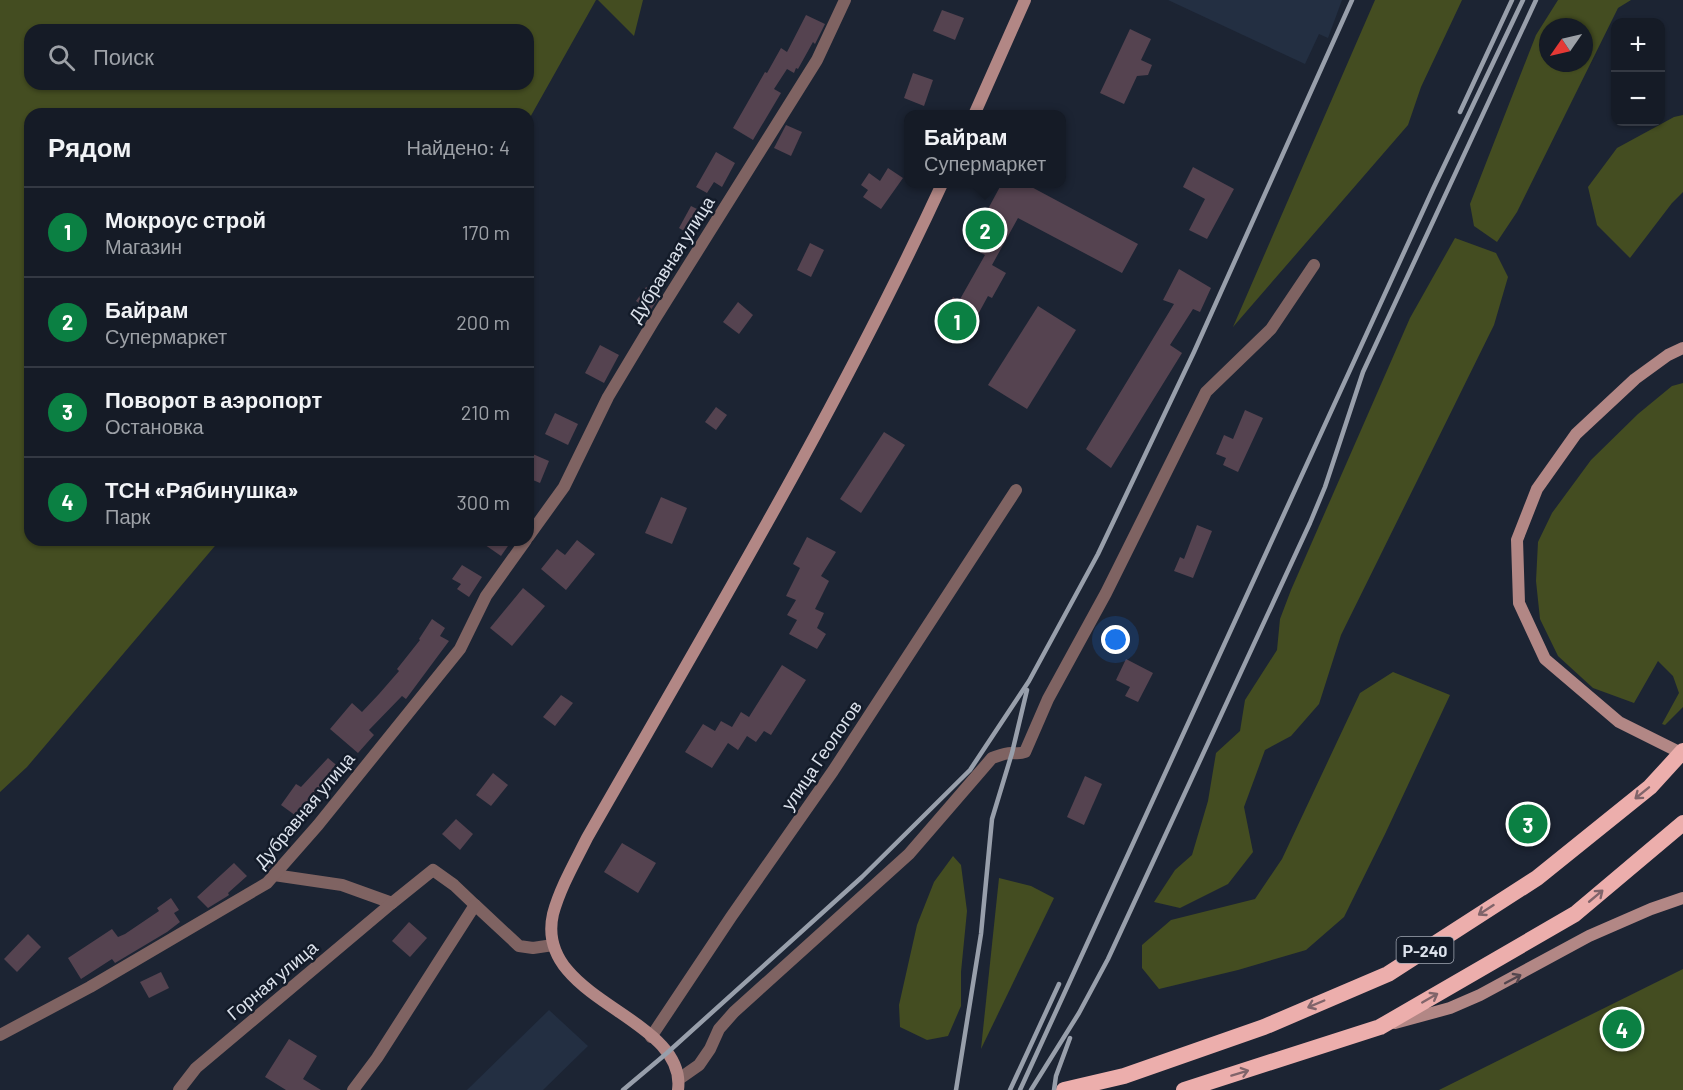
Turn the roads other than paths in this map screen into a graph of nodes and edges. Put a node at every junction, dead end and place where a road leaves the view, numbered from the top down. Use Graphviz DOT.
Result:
graph roads {
  1 [pos="845,0"];
  2 [pos="1024,0"];
  3 [pos="976,110"];
  4 [pos="940,188"];
  5 [pos="1314,265"];
  6 [pos="1683,348"];
  7 [pos="1683,354"];
  8 [pos="1668,355"];
  9 [pos="1016,490"];
  10 [pos="534,529"];
  11 [pos="522,546"];
  12 [pos="1683,753"];
  13 [pos="1683,823"];
  14 [pos="274,875"];
  15 [pos="1683,898"];
  16 [pos="392,903"];
  17 [pos="475,905"];
  18 [pos="553,945"];
  19 [pos="1380,1027"];
  20 [pos="0,1035"];
  21 [pos="651,1037"];
  22 [pos="679,1085"];
  23 [pos="179,1090"];
  24 [pos="352,1090"];
  25 [pos="1064,1090"];
  26 [pos="1184,1090"];
  1 -- 10 [label="street, Дубравная улица"];
  2 -- 3 [label="main road"];
  4 -- 18 [label="main road"];
  5 -- 22 [label="street"];
  6 -- 8 [label="main road"];
  7 -- 8 [label="main road"];
  8 -- 12 [label="main road"];
  9 -- 21 [label="street, улица Геологов"];
  11 -- 14 [label="street, Дубравная улица"];
  12 -- 25 [label="highway, Р-240, one-way"];
  19 -- 13 [label="highway, Р-240, one-way"];
  14 -- 16 [label="street"];
  14 -- 20 [label="street, Дубравная улица"];
  19 -- 15 [label="main road, one-way"];
  16 -- 17 [label="street, Горная улица"];
  16 -- 23 [label="street, Горная улица"];
  17 -- 18 [label="street"];
  17 -- 24 [label="street"];
  18 -- 21 [label="main road"];
  26 -- 19 [label="highway, Р-240, one-way"];
  21 -- 22 [label="main road"];
}
